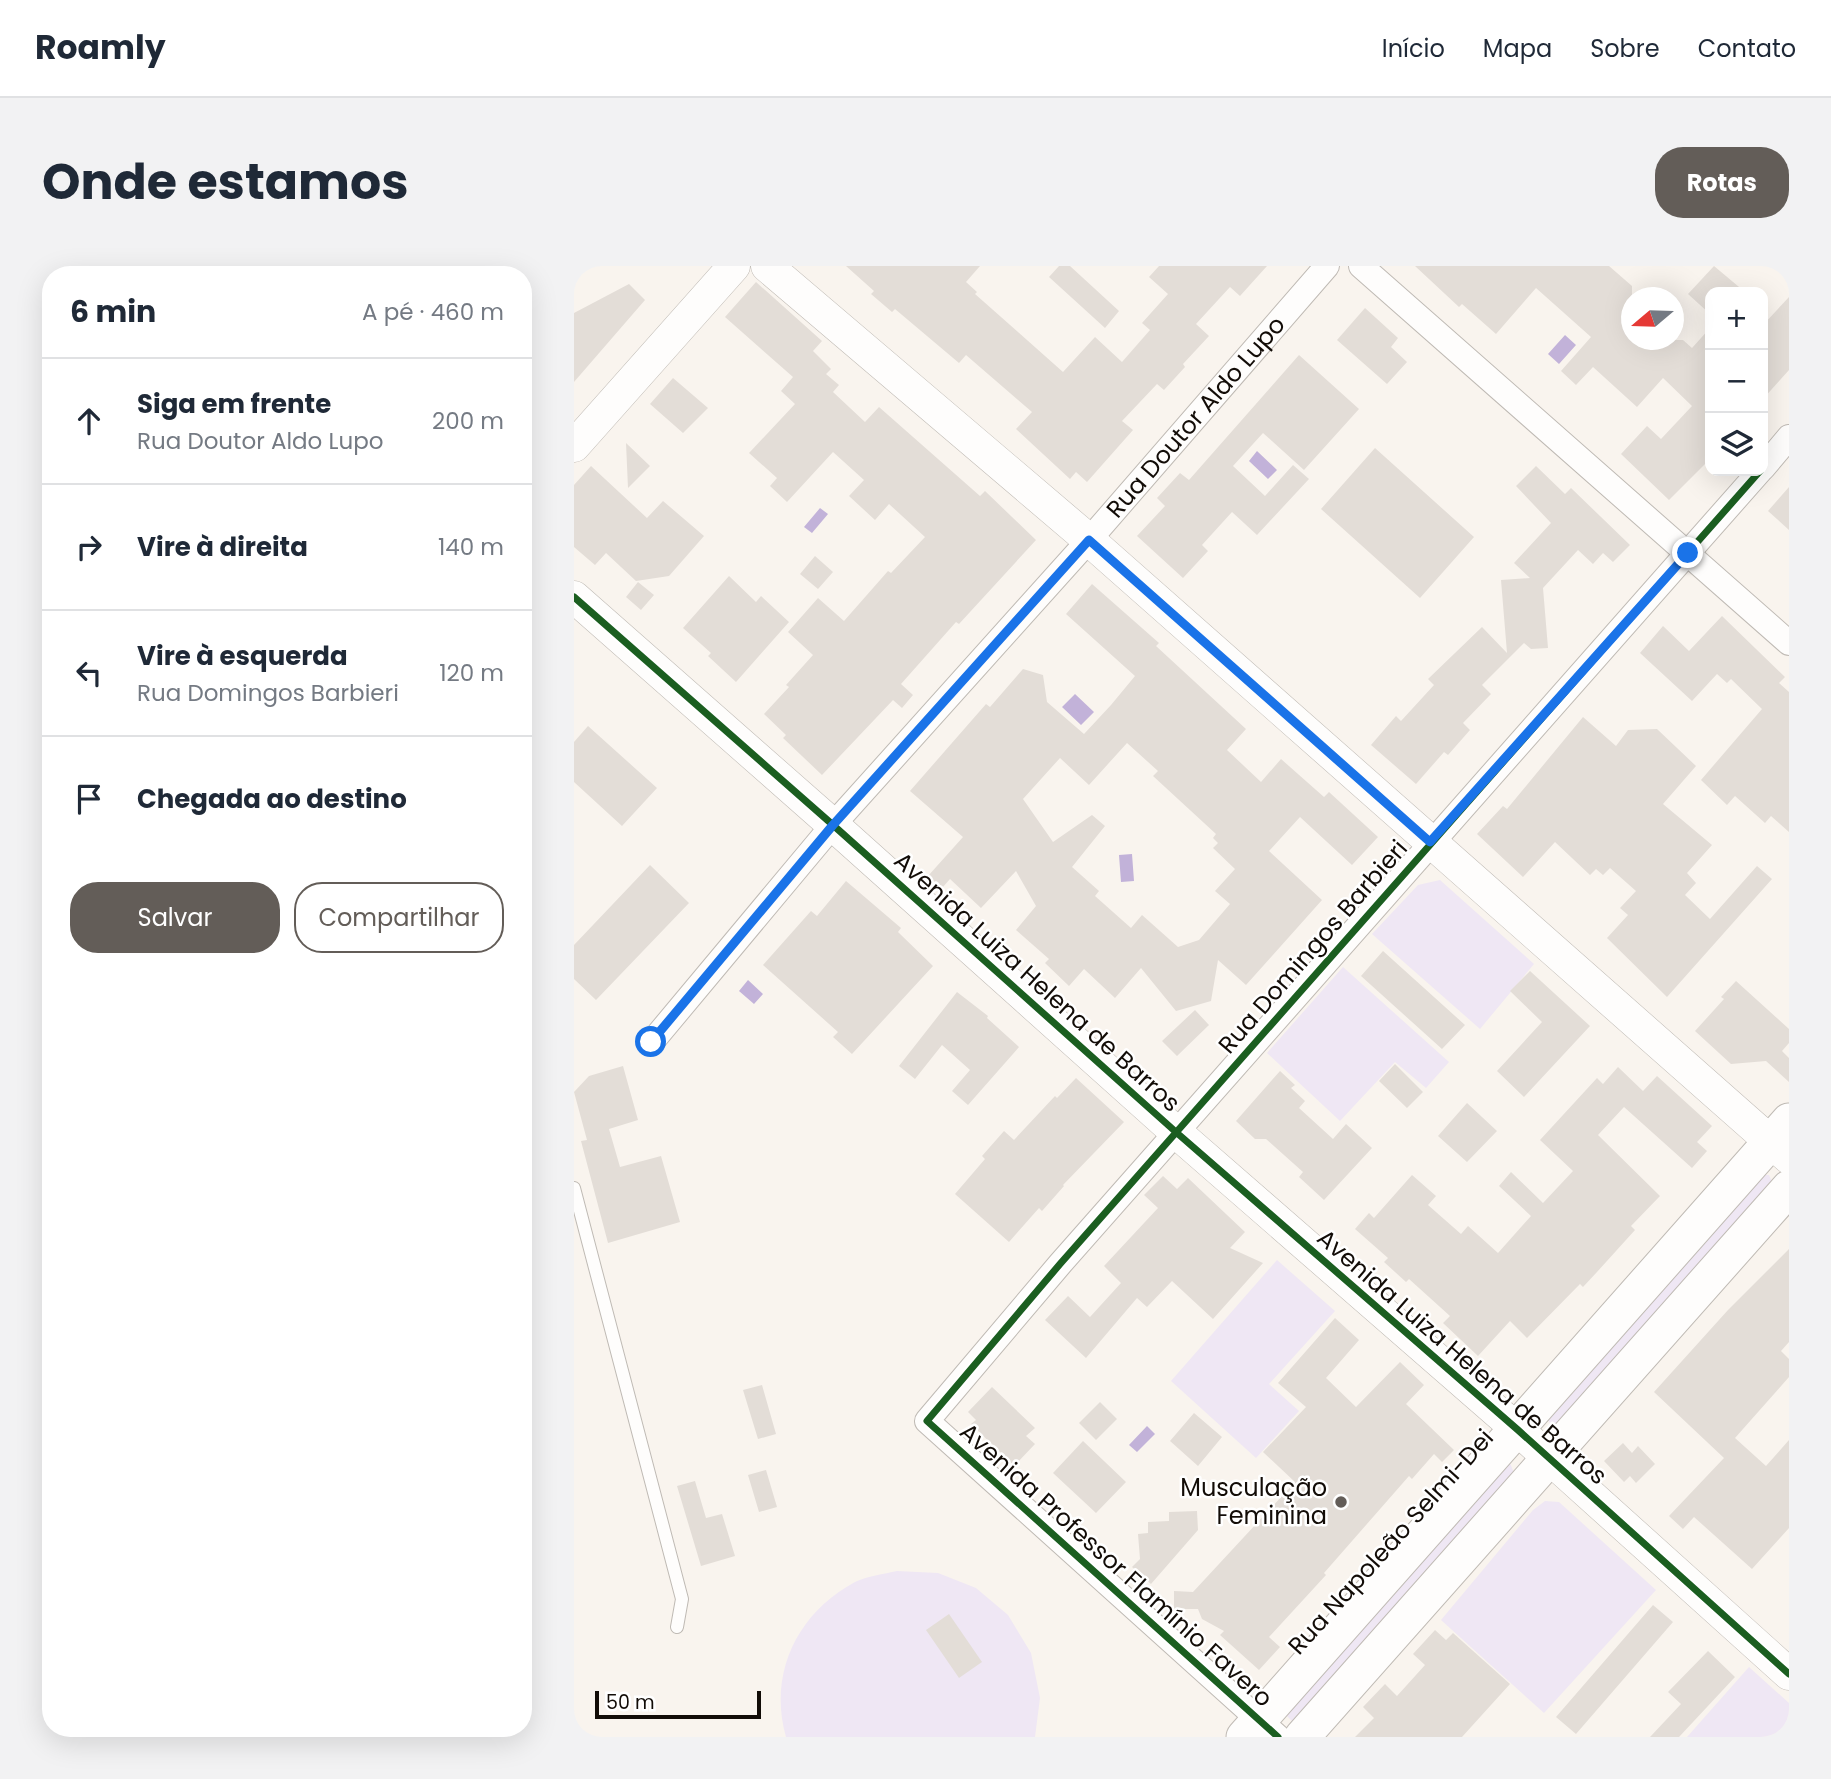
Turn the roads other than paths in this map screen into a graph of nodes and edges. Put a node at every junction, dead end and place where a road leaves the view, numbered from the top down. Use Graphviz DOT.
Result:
graph roads {
  1 [pos="734,266"];
  2 [pos="767,266"];
  3 [pos="1327,266"];
  4 [pos="1361,266"];
  5 [pos="1789,438"];
  6 [pos="574,446"];
  7 [pos="1768,461"];
  8 [pos="1755,476"];
  9 [pos="1089,540"];
  10 [pos="1688,553"];
  11 [pos="574,597"];
  12 [pos="1789,643"];
  13 [pos="833,825"];
  14 [pos="1430,842"];
  15 [pos="651,1042"];
  16 [pos="1177,1133"];
  17 [pos="1783,1140"];
  18 [pos="574,1188"];
  19 [pos="1789,1188"];
  20 [pos="928,1421"];
  21 [pos="1518,1430"];
  22 [pos="1548,1458"];
  23 [pos="677,1627"];
  24 [pos="1789,1674"];
  25 [pos="1261,1731"];
  26 [pos="1302,1737"];
  1 -- 6 [label="street"];
  2 -- 9 [label="street"];
  3 -- 9 [label="street, Rua Doutor Aldo Lupo"];
  4 -- 10 [label="street"];
  5 -- 7 [label="street, Rua Domingos Barbieri"];
  8 -- 10 [label="street, Rua Domingos Barbieri"];
  9 -- 13 [label="street, Rua Doutor Aldo Lupo"];
  9 -- 14 [label="street"];
  10 -- 12 [label="street"];
  10 -- 14 [label="street, Rua Domingos Barbieri"];
  11 -- 13 [label="street, Avenida Luiza Helena de Barros"];
  13 -- 15 [label="street, Rua Doutor Aldo Lupo"];
  13 -- 16 [label="street, Avenida Luiza Helena de Barros"];
  14 -- 16 [label="street, Rua Domingos Barbieri"];
  14 -- 17 [label="street"];
  16 -- 20 [label="street, Rua Domingos Barbieri"];
  16 -- 21 [label="street, Avenida Luiza Helena de Barros"];
  17 -- 21 [label="main road, Rua Napoleão Selmi-Dei"];
  18 -- 23 [label="lane"];
  19 -- 22 [label="main road"];
  20 -- 25 [label="street, Avenida Professor Flamínio Favero"];
  21 -- 22 [label="street, Avenida Luiza Helena de Barros"];
  21 -- 25 [label="main road, Rua Napoleão Selmi-Dei"];
  22 -- 24 [label="street, Avenida Luiza Helena de Barros"];
  22 -- 26 [label="main road"];
}
